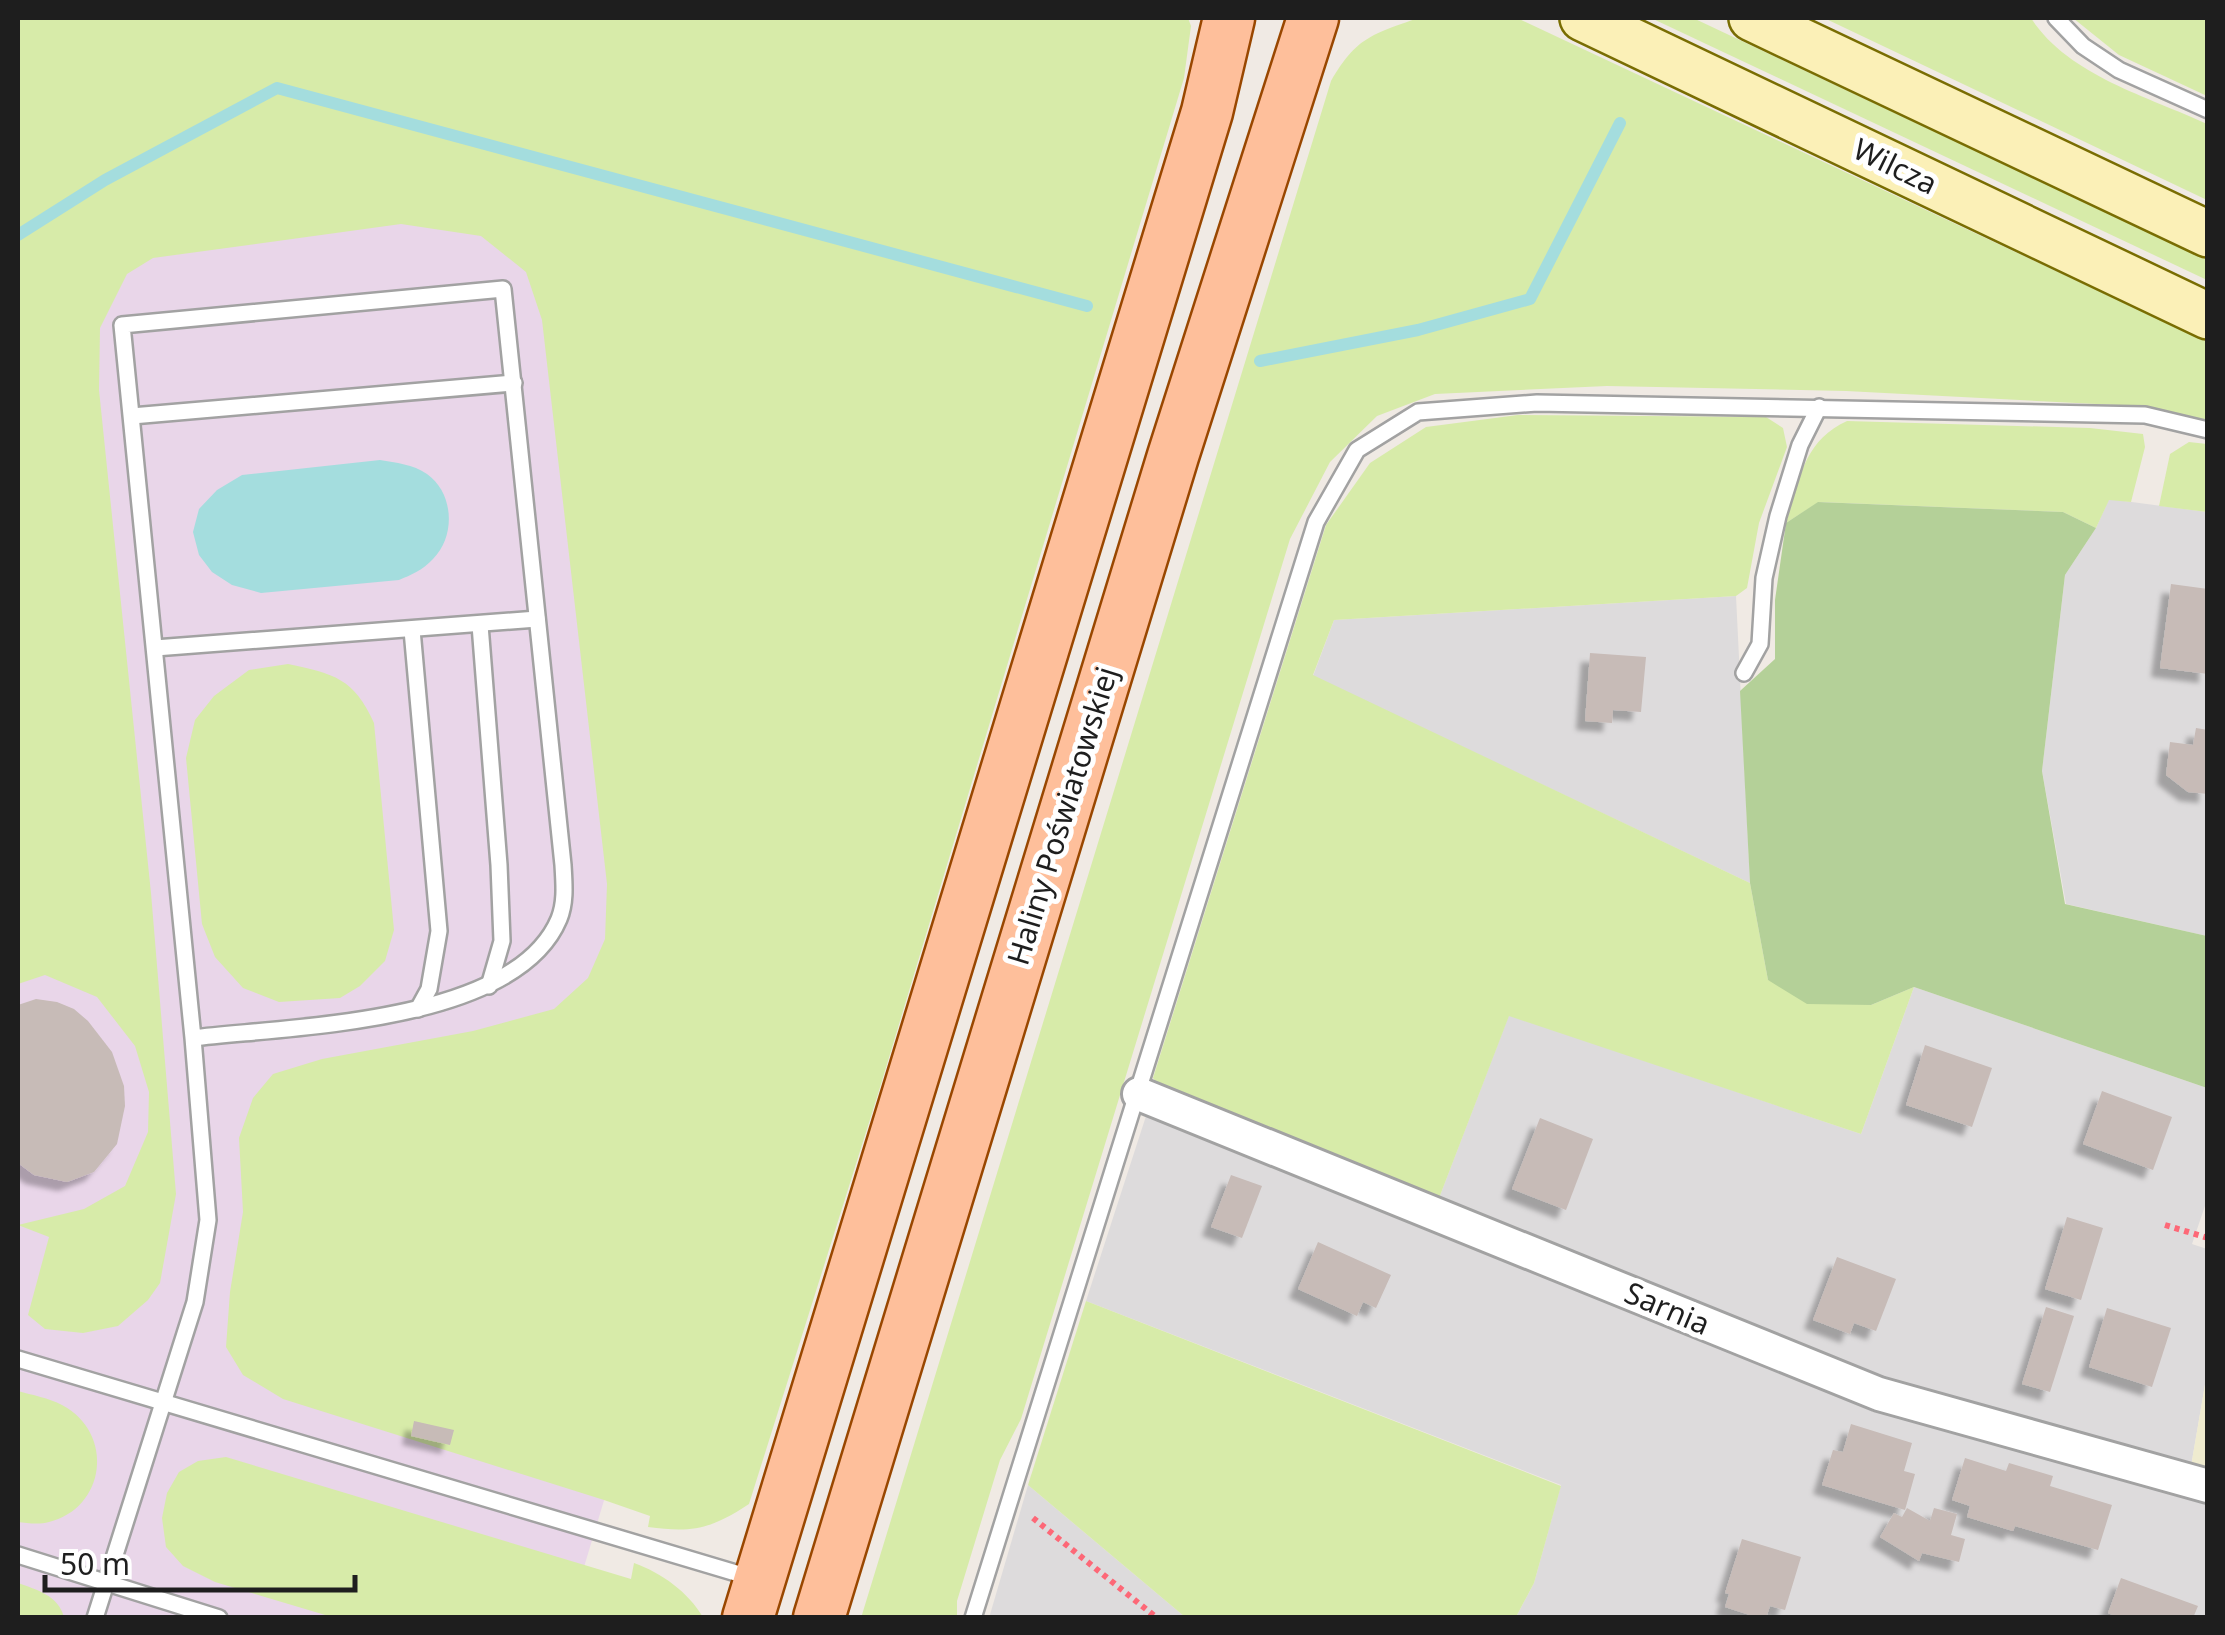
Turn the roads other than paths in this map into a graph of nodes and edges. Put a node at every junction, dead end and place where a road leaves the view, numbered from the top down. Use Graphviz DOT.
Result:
graph roads {
  1 [pos="1229,18"];
  2 [pos="1313,18"];
  3 [pos="1584,18"];
  4 [pos="1752,18"];
  5 [pos="2056,18"];
  6 [pos="2208,110"];
  7 [pos="2208,234"];
  8 [pos="2208,316"];
  9 [pos="514,383"];
  10 [pos="1819,407"];
  11 [pos="132,416"];
  12 [pos="2208,430"];
  13 [pos="537,620"];
  14 [pos="480,624"];
  15 [pos="412,630"];
  16 [pos="155,648"];
  17 [pos="1744,673"];
  18 [pos="489,986"];
  19 [pos="418,1009"];
  20 [pos="193,1038"];
  21 [pos="1139,1094"];
  22 [pos="18,1358"];
  23 [pos="162,1402"];
  24 [pos="2208,1486"];
  25 [pos="18,1555"];
  26 [pos="105,1582"];
  27 [pos="754,1599"];
  28 [pos="94,1618"];
  29 [pos="220,1618"];
  30 [pos="819,1618"];
  31 [pos="973,1618"];
  1 -- 27 [label="main road"];
  2 -- 30 [label="main road, Haliny Poświatowskiej"];
  3 -- 8 [label="street, Wilcza"];
  4 -- 7 [label="street"];
  5 -- 6 [label="lane"];
  9 -- 11 [label="lane"];
  9 -- 11 [label="lane"];
  9 -- 13 [label="lane"];
  10 -- 12 [label="lane"];
  10 -- 17 [label="lane"];
  10 -- 21 [label="lane"];
  11 -- 16 [label="lane"];
  13 -- 14 [label="lane"];
  13 -- 18 [label="lane"];
  14 -- 15 [label="lane"];
  14 -- 18 [label="lane"];
  15 -- 16 [label="lane"];
  15 -- 19 [label="lane"];
  16 -- 20 [label="lane"];
  18 -- 19 [label="lane"];
  19 -- 20 [label="lane"];
  20 -- 23 [label="lane"];
  21 -- 24 [label="street, Sarnia"];
  21 -- 31 [label="lane"];
  22 -- 23 [label="lane"];
  23 -- 26 [label="lane"];
  23 -- 27 [label="lane"];
  25 -- 26 [label="lane"];
  26 -- 28 [label="lane"];
  26 -- 29 [label="lane"];
}
